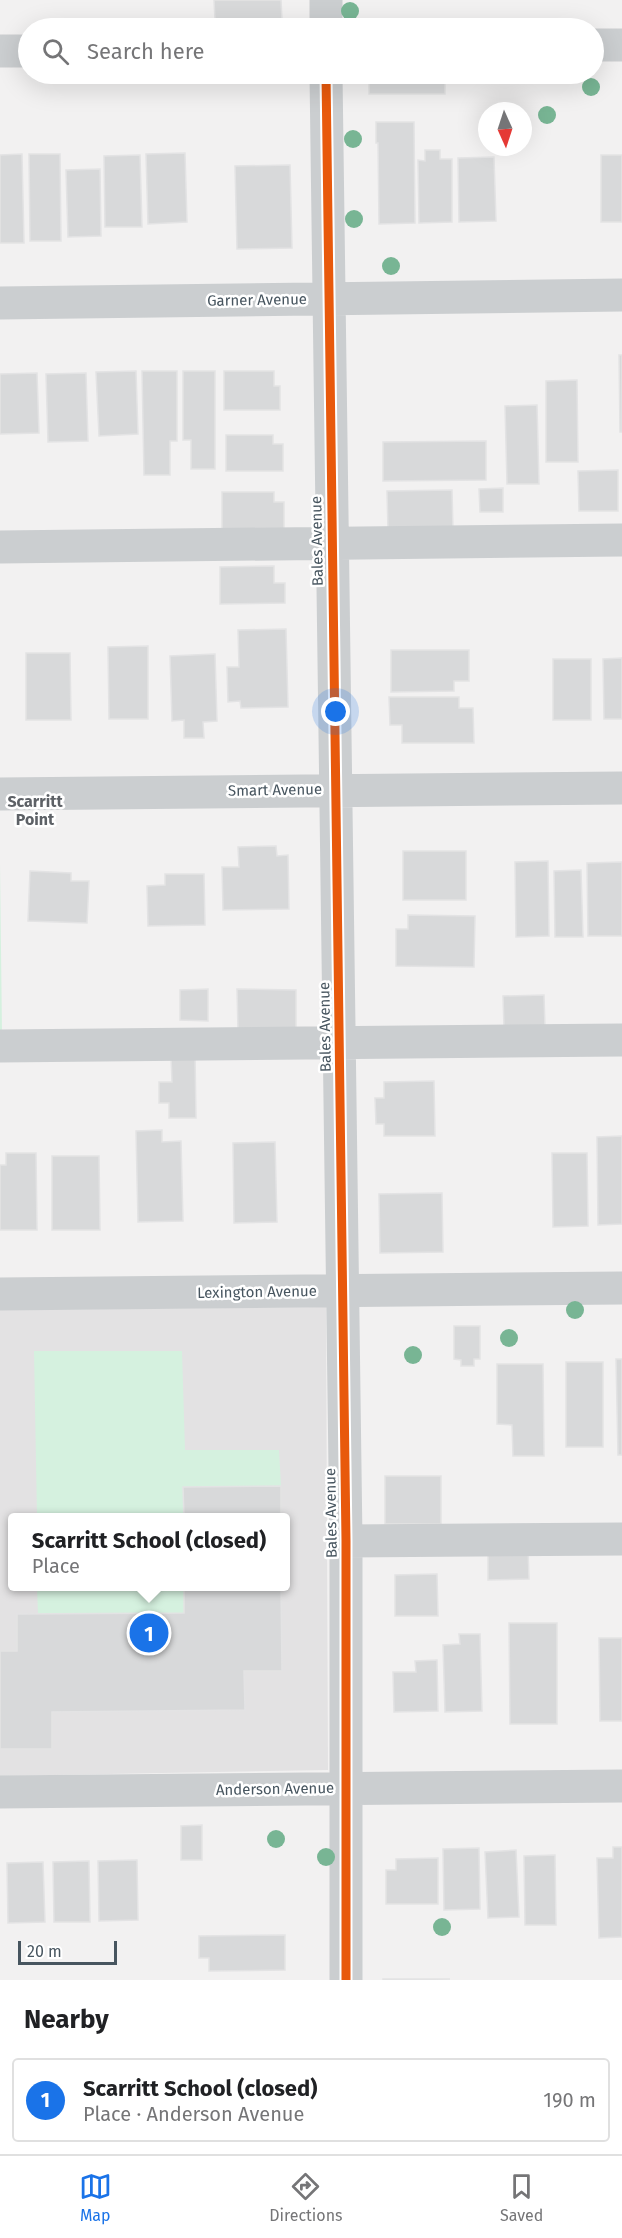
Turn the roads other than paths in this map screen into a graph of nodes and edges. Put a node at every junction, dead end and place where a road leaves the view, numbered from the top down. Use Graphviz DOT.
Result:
graph roads {
  1 [pos="326,0"];
  2 [pos="326,18"];
  3 [pos="604,45"];
  4 [pos="622,45"];
  5 [pos="0,51"];
  6 [pos="18,51"];
  7 [pos="326,84"];
  8 [pos="622,295"];
  9 [pos="329,299"];
  10 [pos="0,303"];
  11 [pos="622,540"];
  12 [pos="332,544"];
  13 [pos="0,547"];
  14 [pos="622,788"];
  15 [pos="337,789"];
  16 [pos="0,794"];
  17 [pos="622,1040"];
  18 [pos="340,1042"];
  19 [pos="0,1046"];
  20 [pos="622,1288"];
  21 [pos="342,1291"];
  22 [pos="0,1294"];
  23 [pos="622,1539"];
  24 [pos="346,1541"];
  25 [pos="622,1785"];
  26 [pos="347,1788"];
  27 [pos="0,1792"];
  28 [pos="346,1980"];
  1 -- 2 [label="street"];
  3 -- 4 [label="street"];
  5 -- 6 [label="street"];
  7 -- 9 [label="street, Bales Avenue"];
  8 -- 9 [label="street, Garner Avenue"];
  9 -- 10 [label="street, Garner Avenue"];
  9 -- 12 [label="street, Bales Avenue"];
  11 -- 12 [label="street"];
  12 -- 13 [label="street"];
  12 -- 15 [label="street, Bales Avenue"];
  14 -- 15 [label="street, Smart Avenue"];
  15 -- 16 [label="street, Smart Avenue"];
  15 -- 18 [label="street, Bales Avenue"];
  17 -- 18 [label="street"];
  18 -- 19 [label="street"];
  18 -- 21 [label="street, Bales Avenue"];
  20 -- 21 [label="street, Lexington Avenue"];
  21 -- 22 [label="street, Lexington Avenue"];
  21 -- 24 [label="street, Bales Avenue"];
  23 -- 24 [label="street"];
  24 -- 26 [label="street, Bales Avenue"];
  25 -- 26 [label="street, Anderson Avenue"];
  26 -- 27 [label="street, Anderson Avenue"];
  26 -- 28 [label="street, Bales Avenue"];
}
